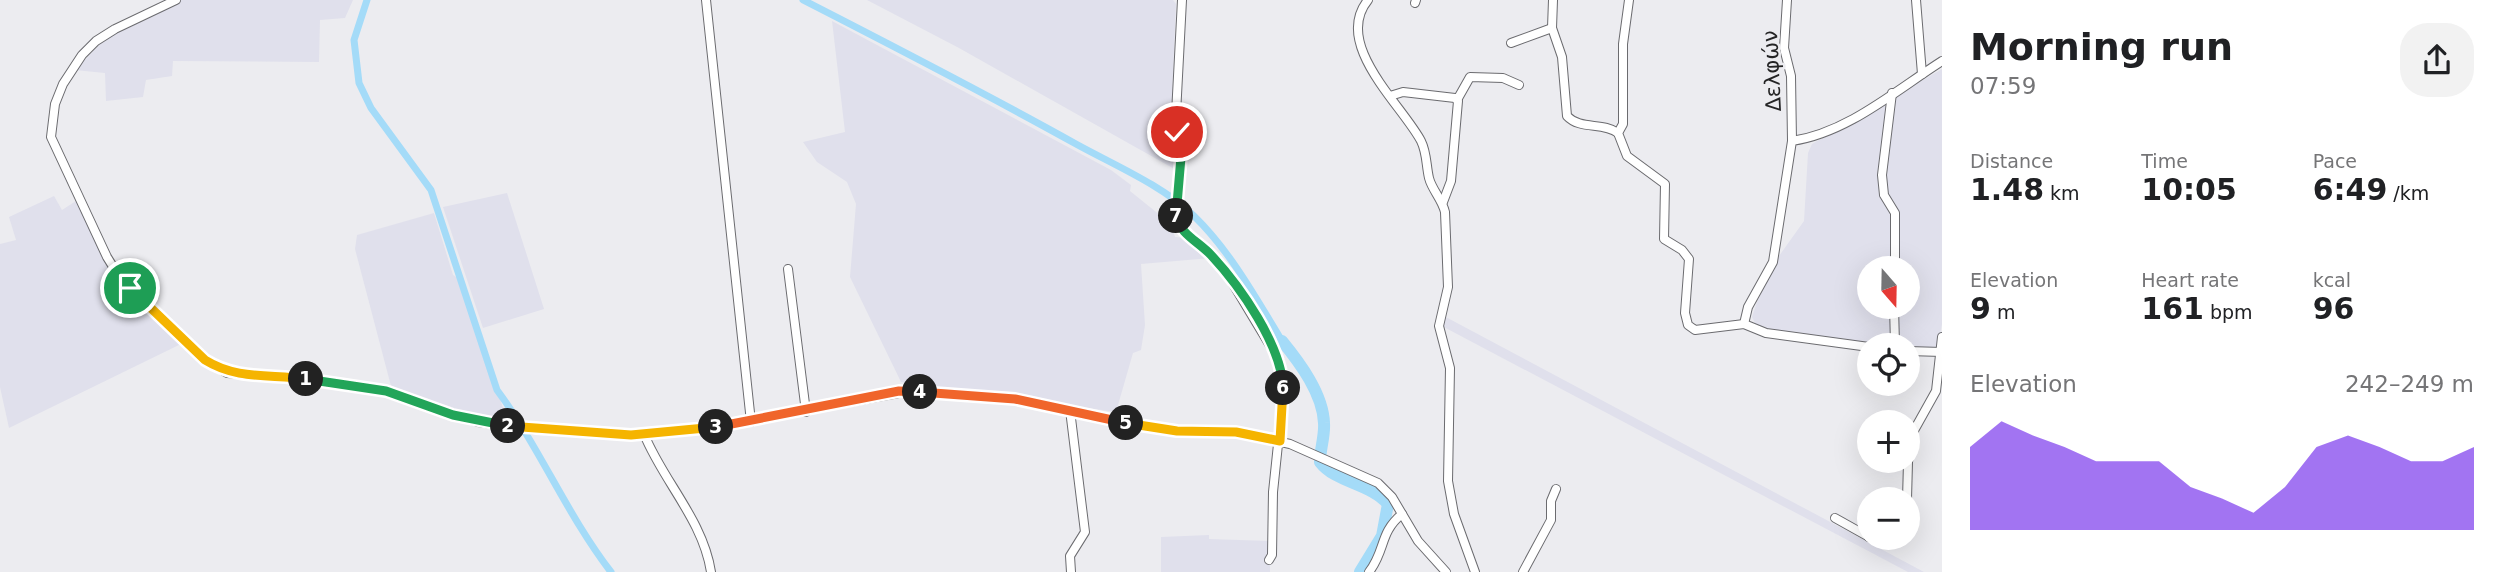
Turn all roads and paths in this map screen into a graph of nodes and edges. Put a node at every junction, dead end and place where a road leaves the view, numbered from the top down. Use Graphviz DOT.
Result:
graph roads {
  1 [pos="176,0"];
  2 [pos="706,0"];
  3 [pos="1182,0"];
  4 [pos="1368,0"];
  5 [pos="1553,0"];
  6 [pos="1629,0"];
  7 [pos="1787,0"];
  8 [pos="1916,0"];
  9 [pos="1552,28"];
  10 [pos="1511,43"];
  11 [pos="1942,61"];
  12 [pos="1922,74"];
  13 [pos="1520,85"];
  14 [pos="1892,93"];
  15 [pos="1390,96"];
  16 [pos="1457,100"];
  17 [pos="1618,133"];
  18 [pos="1791,141"];
  19 [pos="1443,202"];
  20 [pos="1895,256"];
  21 [pos="788,269"];
  22 [pos="1744,324"];
  23 [pos="1942,337"];
  24 [pos="1857,345"];
  25 [pos="1920,351"];
  26 [pos="1941,352"];
  27 [pos="1070,410"];
  28 [pos="806,412"];
  29 [pos="751,422"];
  30 [pos="644,434"];
  31 [pos="1280,441"];
  32 [pos="1907,487"];
  33 [pos="1556,489"];
  34 [pos="1402,514"];
  35 [pos="1835,518"];
  36 [pos="1857,530"];
  37 [pos="1269,560"];
  38 [pos="710,572"];
  39 [pos="1070,572"];
  40 [pos="1369,572"];
  41 [pos="1446,572"];
  42 [pos="1475,572"];
  43 [pos="1523,572"];
  1 -- 30 [label="street"];
  2 -- 29 [label="street"];
  3 -- 31 [label="street"];
  4 -- 15 [label="street"];
  5 -- 9 [label="street"];
  6 -- 17 [label="street"];
  7 -- 18 [label="street, Δελφών"];
  8 -- 12 [label="street"];
  9 -- 10 [label="street"];
  9 -- 17 [label="street"];
  11 -- 12 [label="street"];
  12 -- 14 [label="street"];
  13 -- 16 [label="street"];
  14 -- 18 [label="street"];
  14 -- 20 [label="street"];
  15 -- 16 [label="street"];
  15 -- 19 [label="street"];
  16 -- 19 [label="street"];
  17 -- 22 [label="street"];
  18 -- 22 [label="street, Δελφών"];
  19 -- 42 [label="street"];
  21 -- 28 [label="street"];
  22 -- 24 [label="street"];
  23 -- 26 [label="street"];
  25 -- 26 [label="street"];
  26 -- 32 [label="street"];
  27 -- 28 [label="street"];
  27 -- 31 [label="street"];
  27 -- 39 [label="street"];
  28 -- 29 [label="street"];
  29 -- 30 [label="street"];
  30 -- 38 [label="street"];
  31 -- 34 [label="street"];
  31 -- 37 [label="street"];
  33 -- 43 [label="street"];
  34 -- 40 [label="street"];
  34 -- 41 [label="street"];
  35 -- 36 [label="street"];
}
